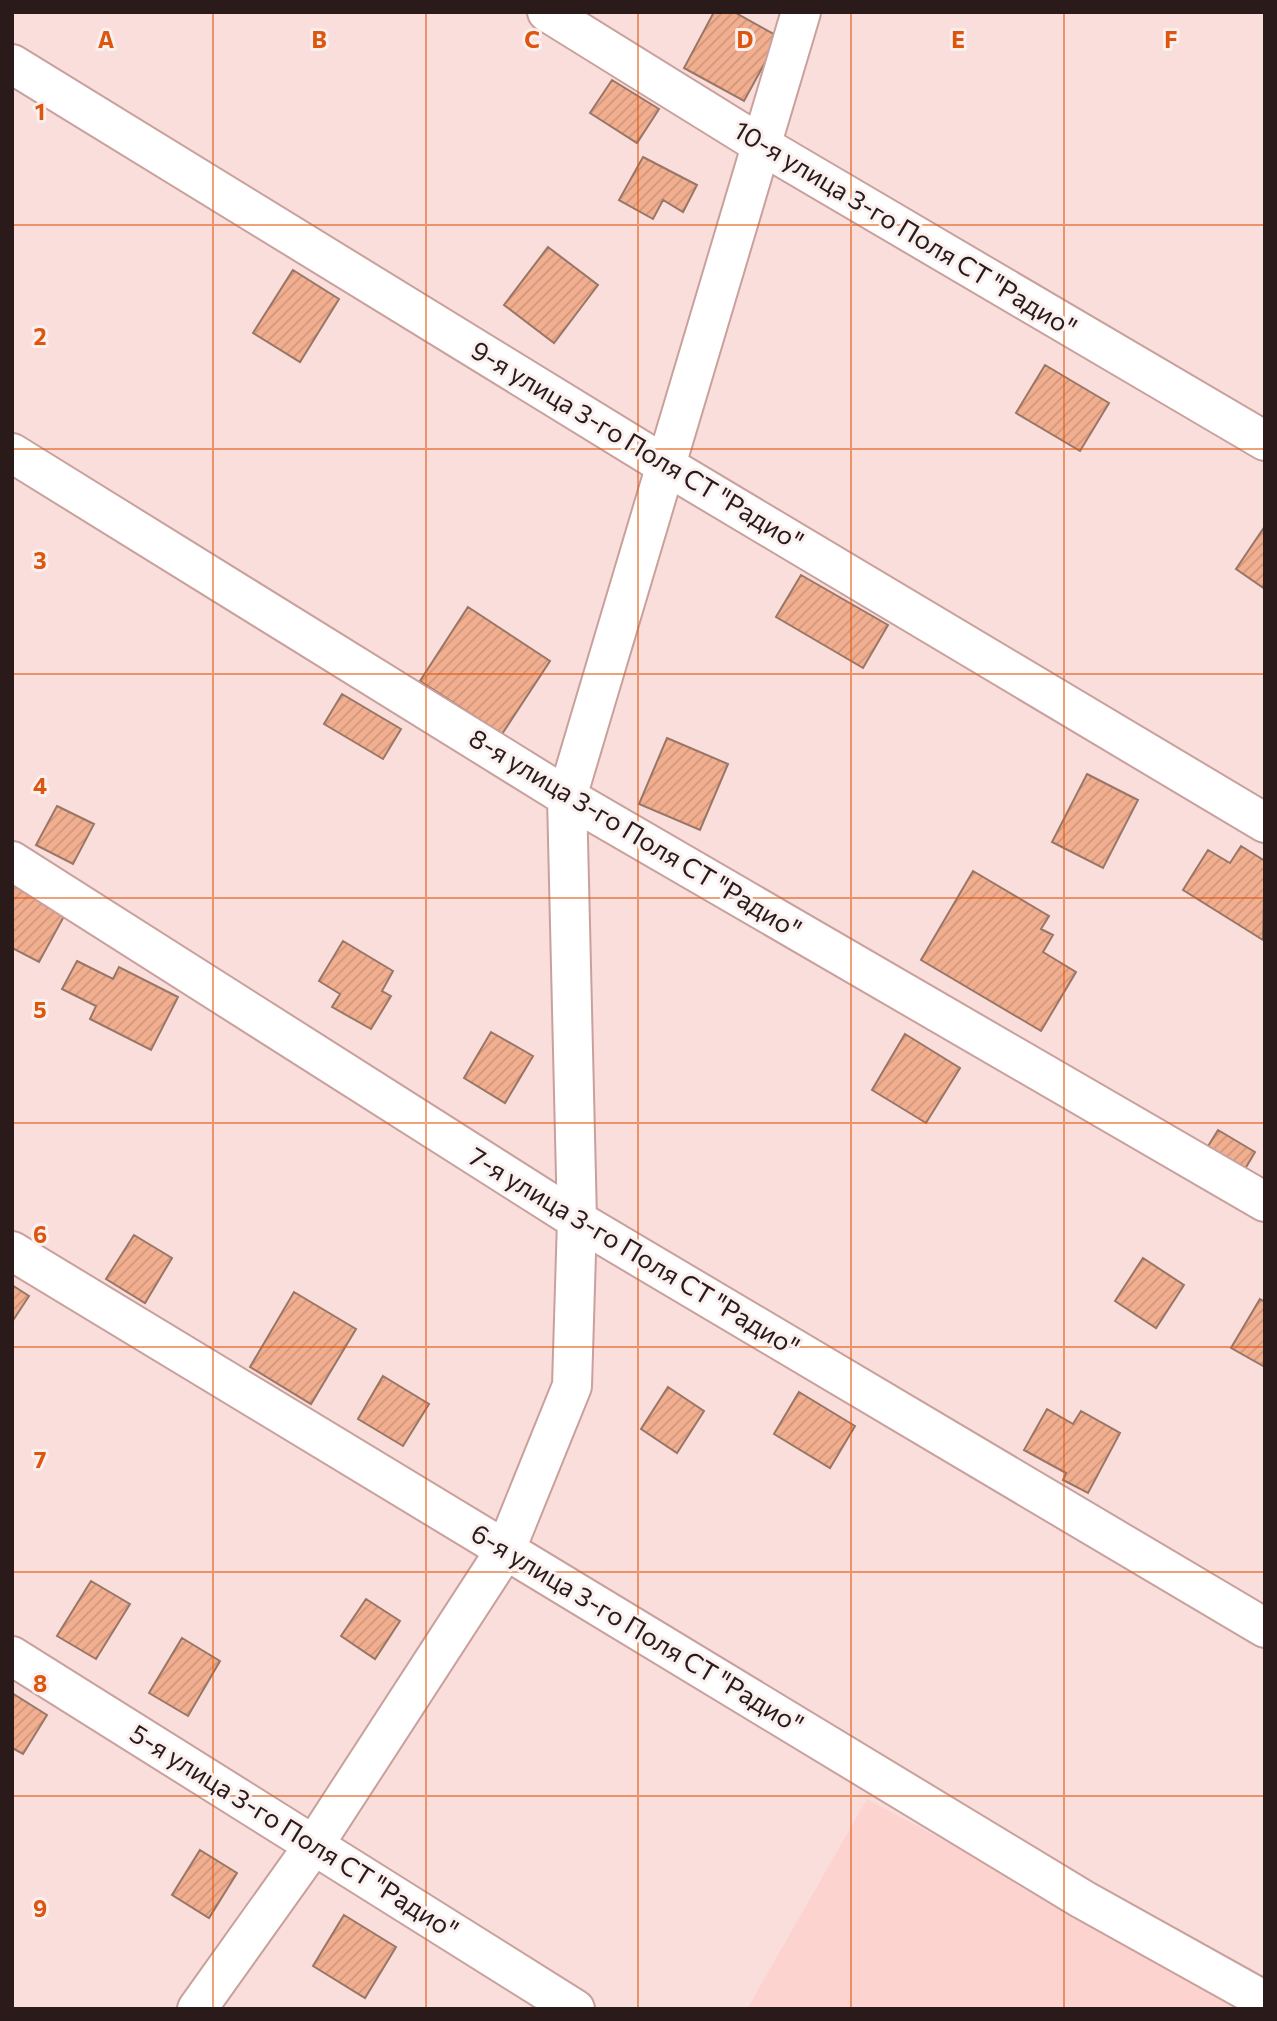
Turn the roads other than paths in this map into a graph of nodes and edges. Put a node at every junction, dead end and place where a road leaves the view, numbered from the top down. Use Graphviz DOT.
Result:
graph roads {
  1 [pos="547,12"];
  2 [pos="801,12"];
  3 [pos="12,64"];
  4 [pos="763,146"];
  5 [pos="1265,442"];
  6 [pos="12,453"];
  7 [pos="665,465"];
  8 [pos="567,797"];
  9 [pos="1265,823"];
  10 [pos="12,861"];
  11 [pos="1265,1202"];
  12 [pos="577,1220"];
  13 [pos="12,1251"];
  14 [pos="506,1549"];
  15 [pos="1265,1628"];
  16 [pos="12,1656"];
  17 [pos="314,1845"];
  18 [pos="1265,2001"];
  19 [pos="197,2009"];
  20 [pos="575,2009"];
  1 -- 4 [label="street, 10-я улица 3-го Поля СТ \"Радио\""];
  2 -- 4 [label="street"];
  3 -- 7 [label="street, 9-я улица 3-го Поля СТ \"Радио\""];
  4 -- 5 [label="street, 10-я улица 3-го Поля СТ \"Радио\""];
  4 -- 7 [label="street"];
  6 -- 8 [label="street, 8-я улица 3-го Поля СТ \"Радио\""];
  7 -- 8 [label="street"];
  7 -- 9 [label="street, 9-я улица 3-го Поля СТ \"Радио\""];
  8 -- 11 [label="street, 8-я улица 3-го Поля СТ \"Радио\""];
  8 -- 12 [label="street"];
  10 -- 12 [label="street, 7-я улица 3-го Поля СТ \"Радио\""];
  12 -- 14 [label="street"];
  12 -- 15 [label="street, 7-я улица 3-го Поля СТ \"Радио\""];
  13 -- 14 [label="street, 6-я улица 3-го Поля СТ \"Радио\""];
  14 -- 17 [label="street"];
  14 -- 18 [label="street, 6-я улица 3-го Поля СТ \"Радио\""];
  16 -- 17 [label="street, 5-я улица 3-го Поля СТ \"Радио\""];
  17 -- 19 [label="street"];
  17 -- 20 [label="street, 5-я улица 3-го Поля СТ \"Радио\""];
}
